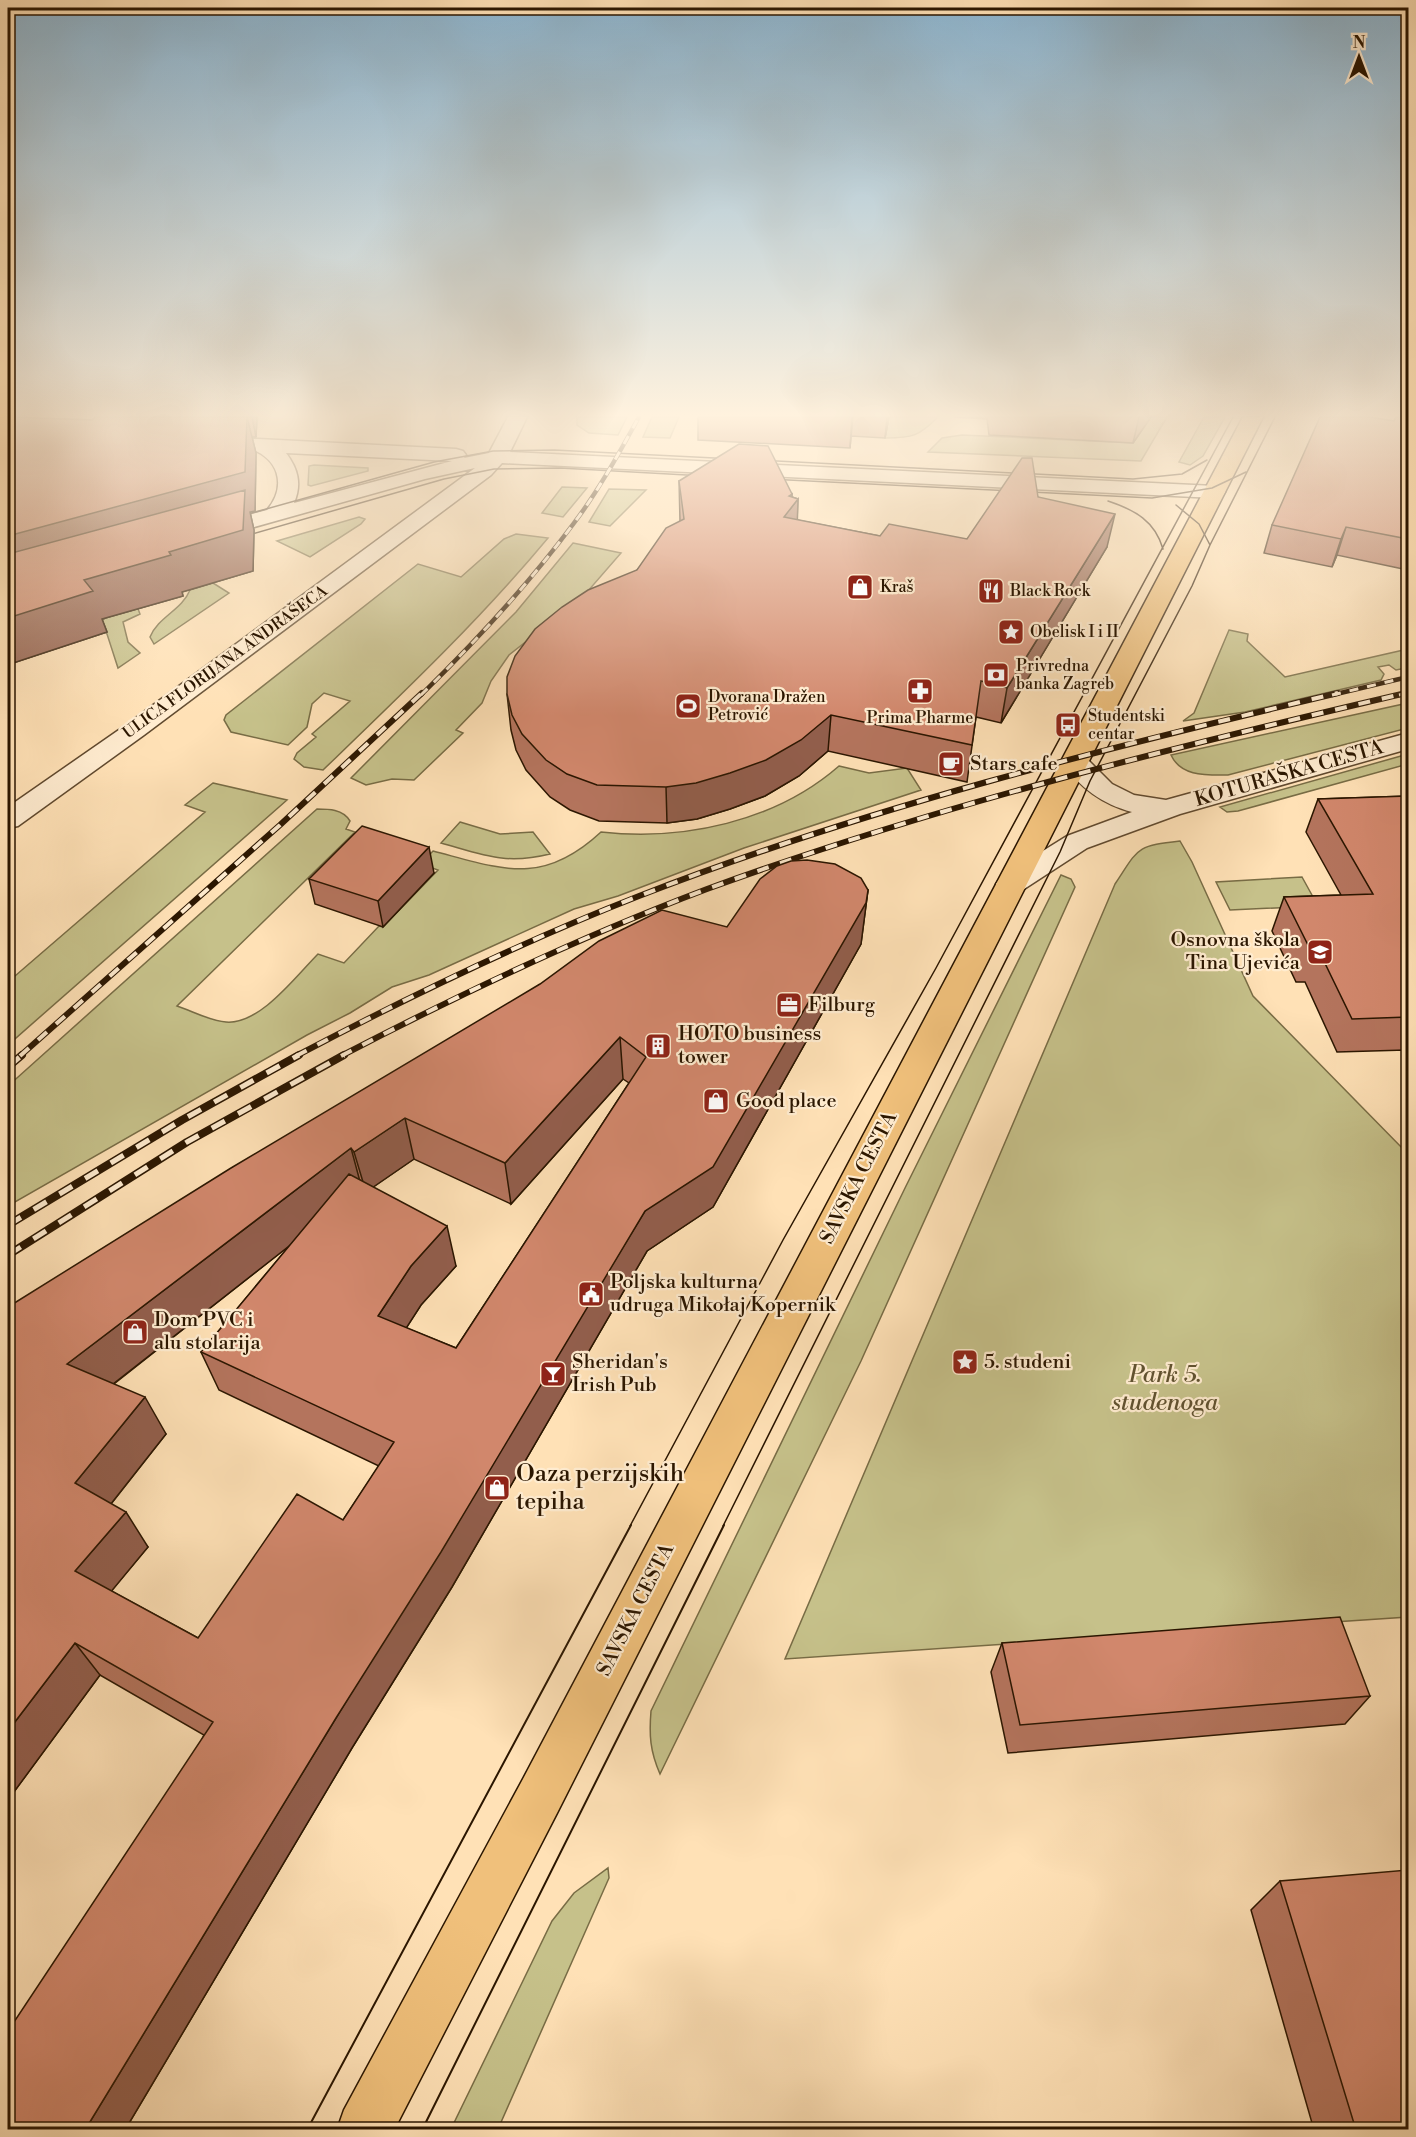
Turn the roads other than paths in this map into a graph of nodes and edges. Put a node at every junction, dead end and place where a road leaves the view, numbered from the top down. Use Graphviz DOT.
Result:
graph roads {
  1 [pos="265,517"];
  2 [pos="422,517"];
  3 [pos="1202,517"];
  4 [pos="186,539"];
  5 [pos="1408,741"];
  6 [pos="1075,762"];
  7 [pos="1170,808"];
  8 [pos="8,820"];
  9 [pos="1011,884"];
  10 [pos="364,2130"];
  1 -- 4 [label="street"];
  2 -- 8 [label="street, ULICA FLORIJANA ANDRAŠECA"];
  3 -- 6 [label="main road, SAVSKA CESTA"];
  5 -- 7 [label="street, KOTURAŠKA CESTA"];
  6 -- 7 [label="street, KOTURAŠKA CESTA"];
  6 -- 9 [label="main road, SAVSKA CESTA"];
  7 -- 9 [label="street, KOTURAŠKA CESTA"];
  9 -- 10 [label="main road, SAVSKA CESTA"];
}
